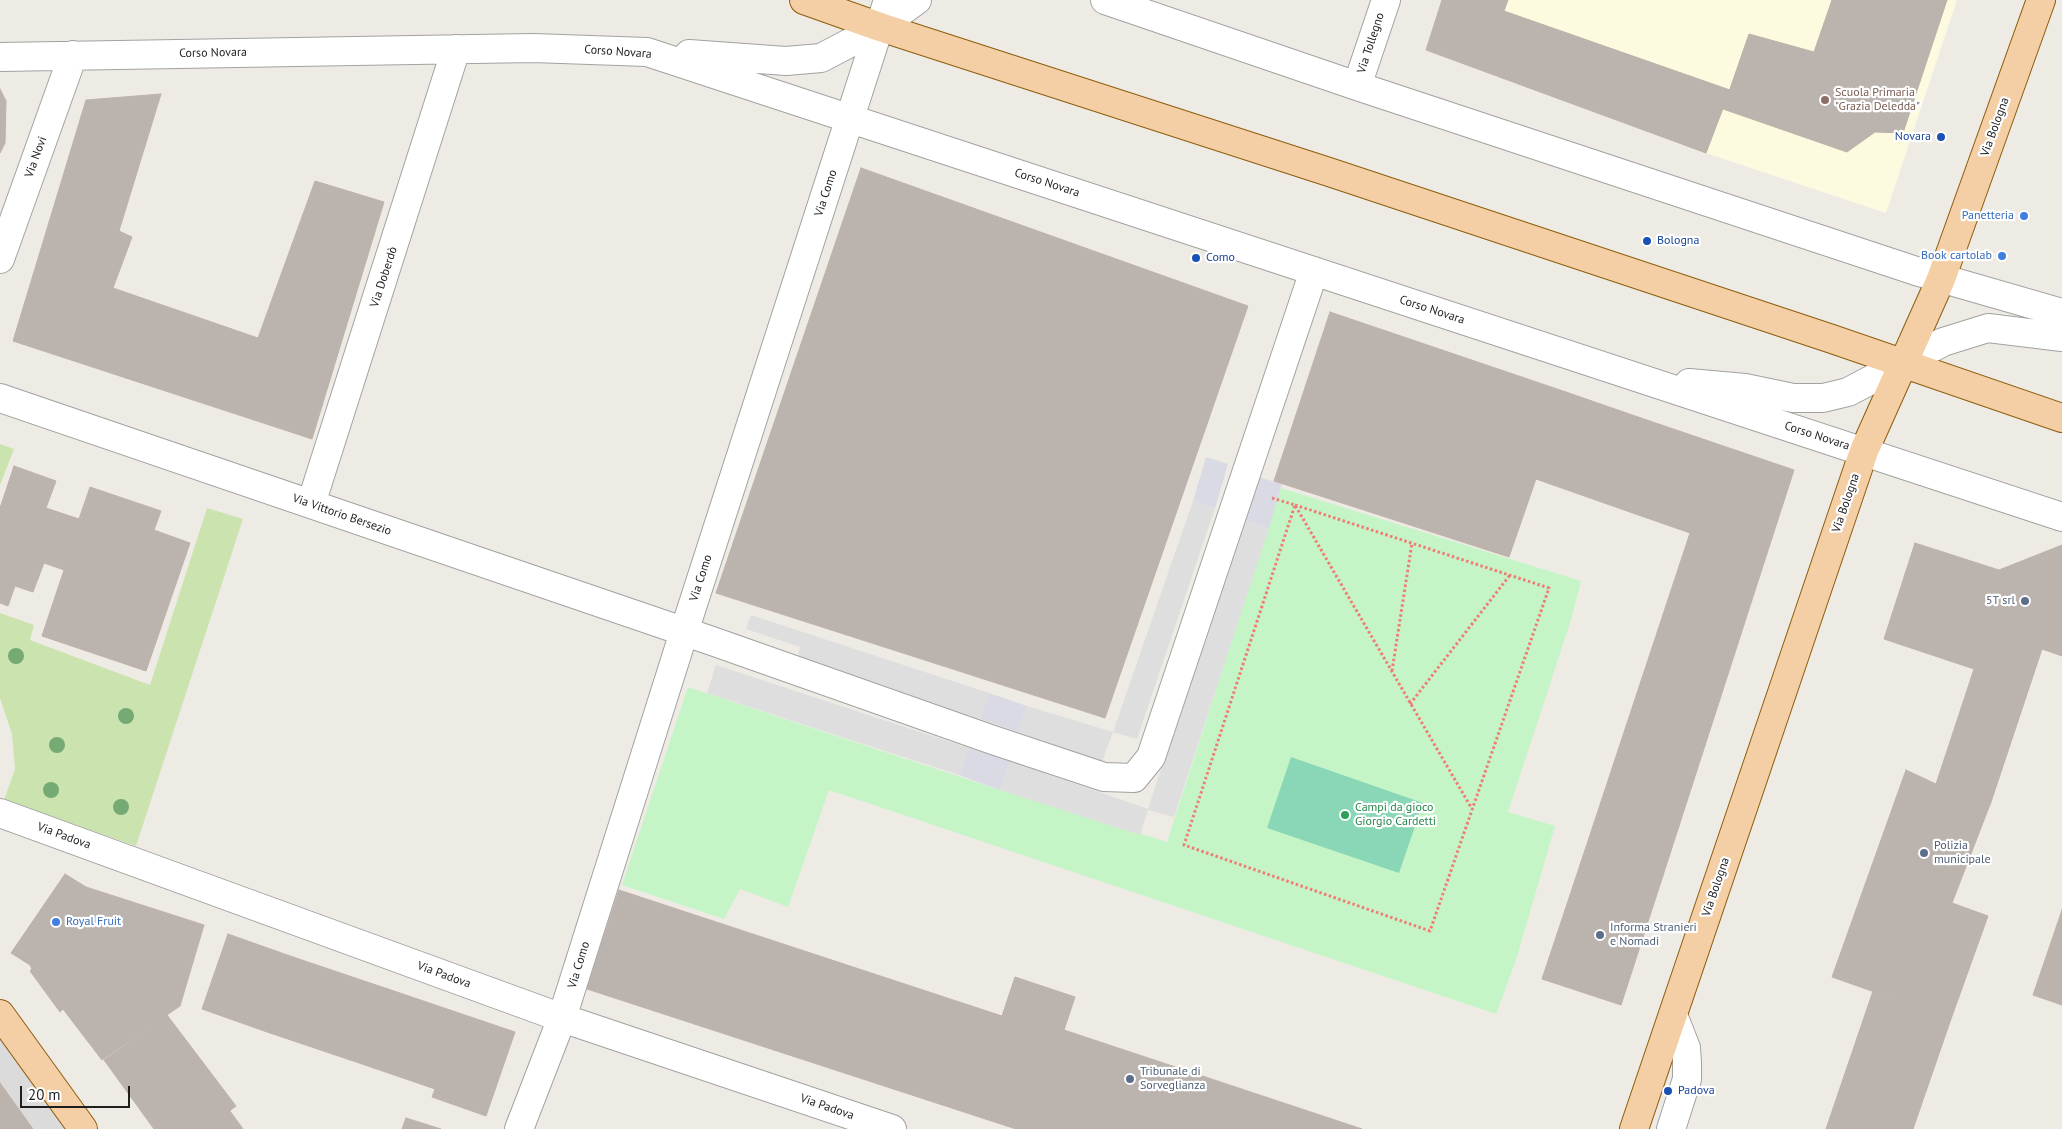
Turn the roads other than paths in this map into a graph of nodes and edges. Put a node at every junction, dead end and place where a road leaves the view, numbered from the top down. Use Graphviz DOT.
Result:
graph roads {
  1 [pos="804,0"];
  2 [pos="888,0"];
  3 [pos="917,0"];
  4 [pos="1105,0"];
  5 [pos="1386,0"];
  6 [pos="2041,0"];
  7 [pos="880,27"];
  8 [pos="456,49"];
  9 [pos="647,52"];
  10 [pos="73,55"];
  11 [pos="0,57"];
  12 [pos="1357,86"];
  13 [pos="850,118"];
  14 [pos="0,259"];
  15 [pos="1314,271"];
  16 [pos="1941,279"];
  17 [pos="2062,313"];
  18 [pos="2062,336"];
  19 [pos="1902,362"];
  20 [pos="1643,379"];
  21 [pos="0,398"];
  22 [pos="2062,418"];
  23 [pos="1864,451"];
  24 [pos="311,504"];
  25 [pos="2062,517"];
  26 [pos="684,632"];
  27 [pos="0,813"];
  28 [pos="0,1014"];
  29 [pos="1673,1015"];
  30 [pos="562,1018"];
  31 [pos="83,1129"];
  32 [pos="519,1129"];
  33 [pos="892,1129"];
  34 [pos="1634,1129"];
  35 [pos="1671,1129"];
  1 -- 7 [label="main road"];
  2 -- 7 [label="street, Via Como"];
  3 -- 7 [label="street"];
  4 -- 12 [label="street"];
  5 -- 12 [label="street, Via Tollegno"];
  6 -- 16 [label="main road, Via Bologna"];
  7 -- 9 [label="street"];
  7 -- 13 [label="street, Via Como"];
  7 -- 19 [label="main road"];
  8 -- 9 [label="street, Corso Novara"];
  8 -- 10 [label="street, Corso Novara"];
  8 -- 24 [label="street, Via Doberdò"];
  9 -- 13 [label="street, Corso Novara"];
  10 -- 11 [label="street, Corso Novara"];
  10 -- 14 [label="street, Via Novi"];
  12 -- 16 [label="street"];
  13 -- 15 [label="street, Corso Novara"];
  13 -- 26 [label="street, Via Como"];
  15 -- 20 [label="street, Corso Novara"];
  15 -- 26 [label="street, Via Vittorio Bersezio"];
  16 -- 17 [label="street"];
  16 -- 19 [label="main road, Via Bologna"];
  18 -- 19 [label="street"];
  19 -- 20 [label="street"];
  19 -- 22 [label="main road"];
  19 -- 23 [label="main road, Via Bologna"];
  20 -- 23 [label="street, Corso Novara"];
  21 -- 24 [label="street, Via Vittorio Bersezio"];
  23 -- 25 [label="street, Corso Novara"];
  23 -- 29 [label="main road, Via Bologna"];
  24 -- 26 [label="street, Via Vittorio Bersezio"];
  26 -- 30 [label="street, Via Como"];
  27 -- 30 [label="street, Via Padova"];
  28 -- 31 [label="main road"];
  29 -- 34 [label="main road, Via Bologna"];
  29 -- 35 [label="street"];
  30 -- 32 [label="street, Via Como"];
  30 -- 33 [label="street, Via Padova"];
}
